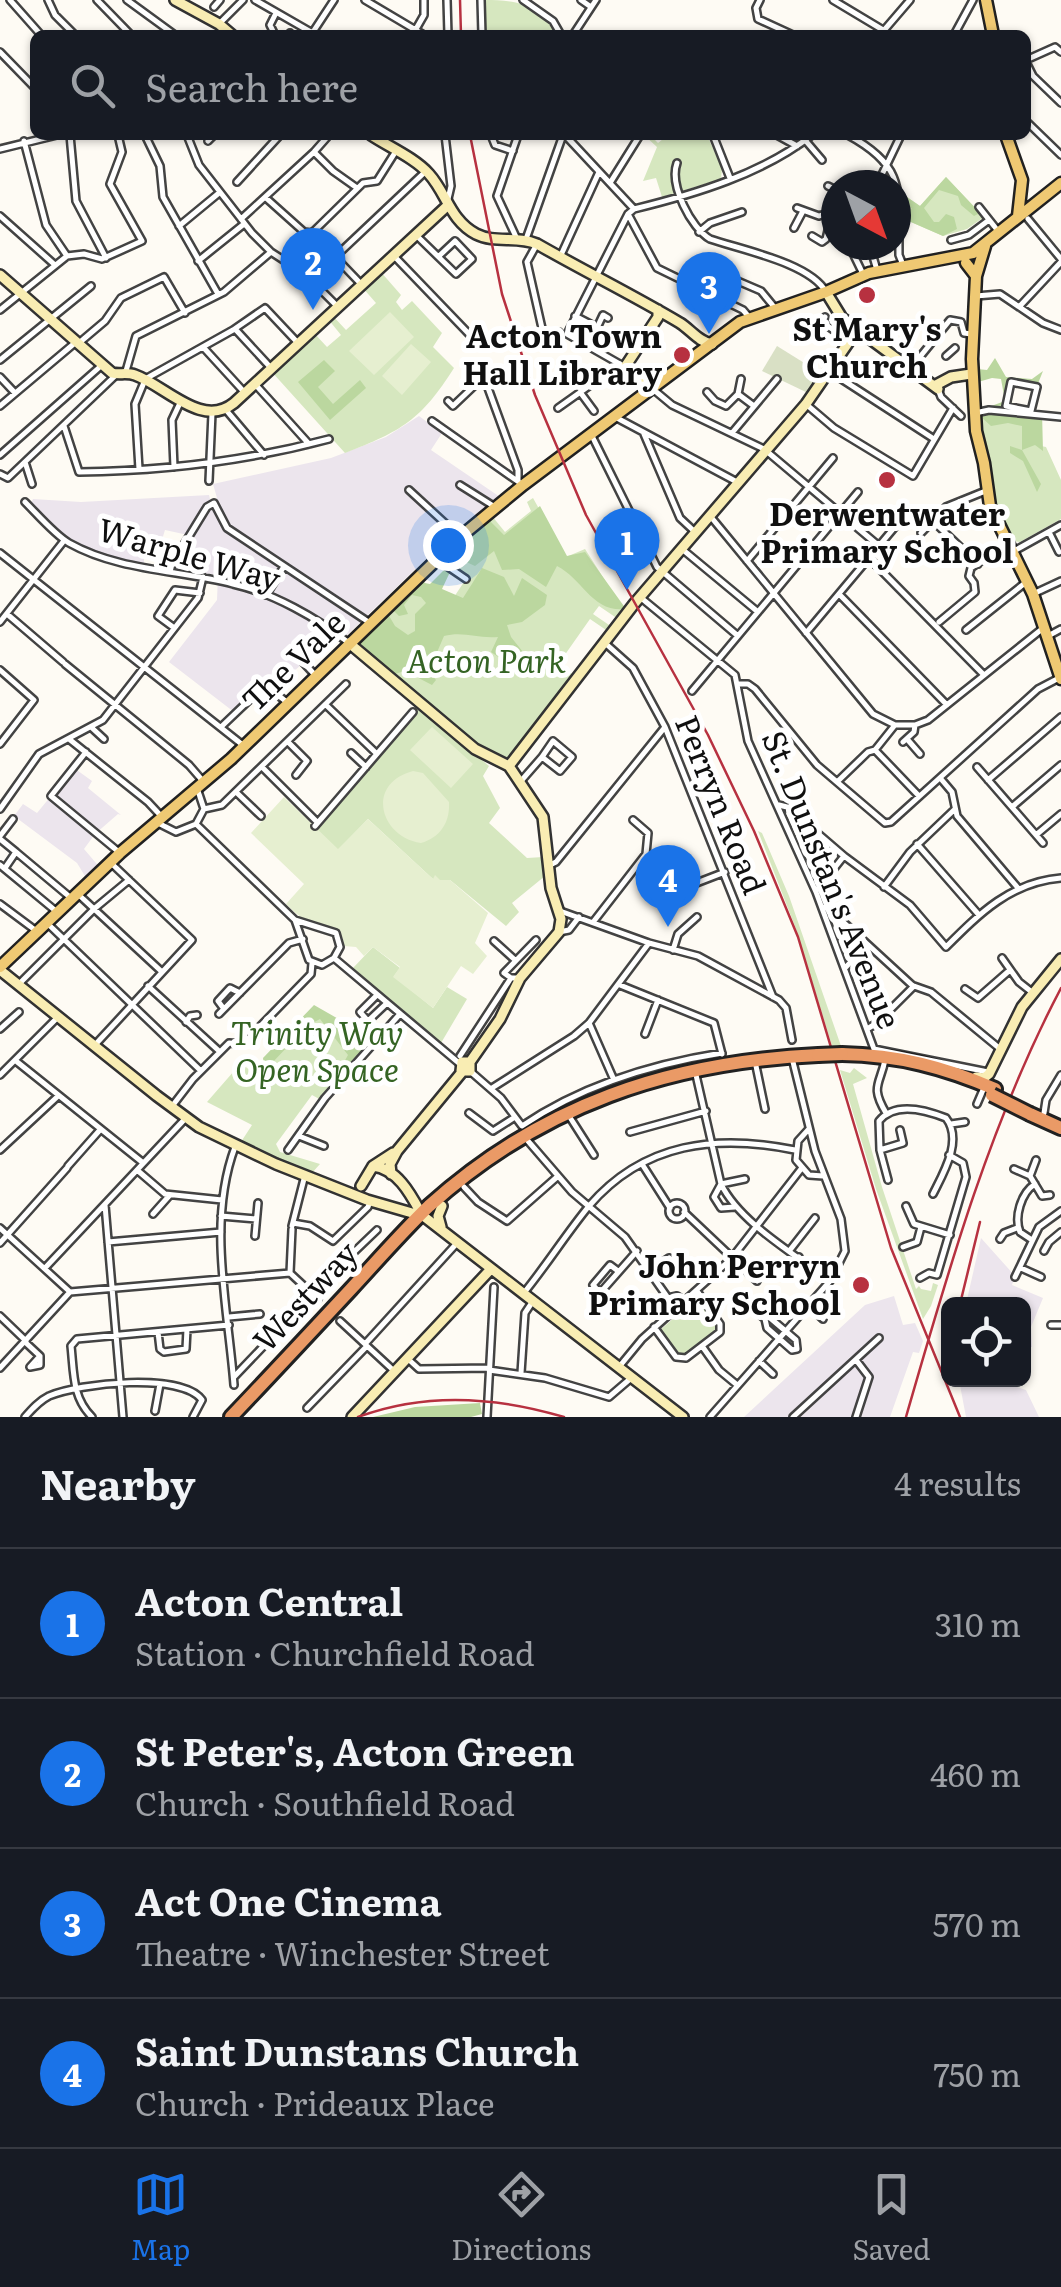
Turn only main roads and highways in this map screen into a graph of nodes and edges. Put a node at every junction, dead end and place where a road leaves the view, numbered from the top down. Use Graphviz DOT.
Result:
graph roads {
  1 [pos="986,0"];
  2 [pos="992,30"];
  3 [pos="1008,140"];
  4 [pos="1061,183"];
  5 [pos="1024,215"];
  6 [pos="973,262"];
  7 [pos="1061,678"];
  8 [pos="0,968"];
  9 [pos="843,1057"];
  10 [pos="820,1058"];
  11 [pos="990,1091"];
  12 [pos="1060,1127"];
  13 [pos="437,1205"];
  14 [pos="409,1233"];
  15 [pos="231,1417"];
  16 [pos="239,1417"];
  1 -- 2 [label="main road"];
  3 -- 5 [label="main road"];
  4 -- 5 [label="main road"];
  5 -- 6 [label="main road"];
  6 -- 7 [label="main road"];
  6 -- 8 [label="main road, The Vale"];
  9 -- 10 [label="highway, bridge"];
  9 -- 11 [label="highway"];
  9 -- 11 [label="highway"];
  10 -- 13 [label="highway"];
  10 -- 13 [label="highway"];
  11 -- 12 [label="highway, bridge"];
  13 -- 14 [label="highway, Westway"];
  14 -- 15 [label="highway, Westway"];
  14 -- 16 [label="highway, Westway"];
}
